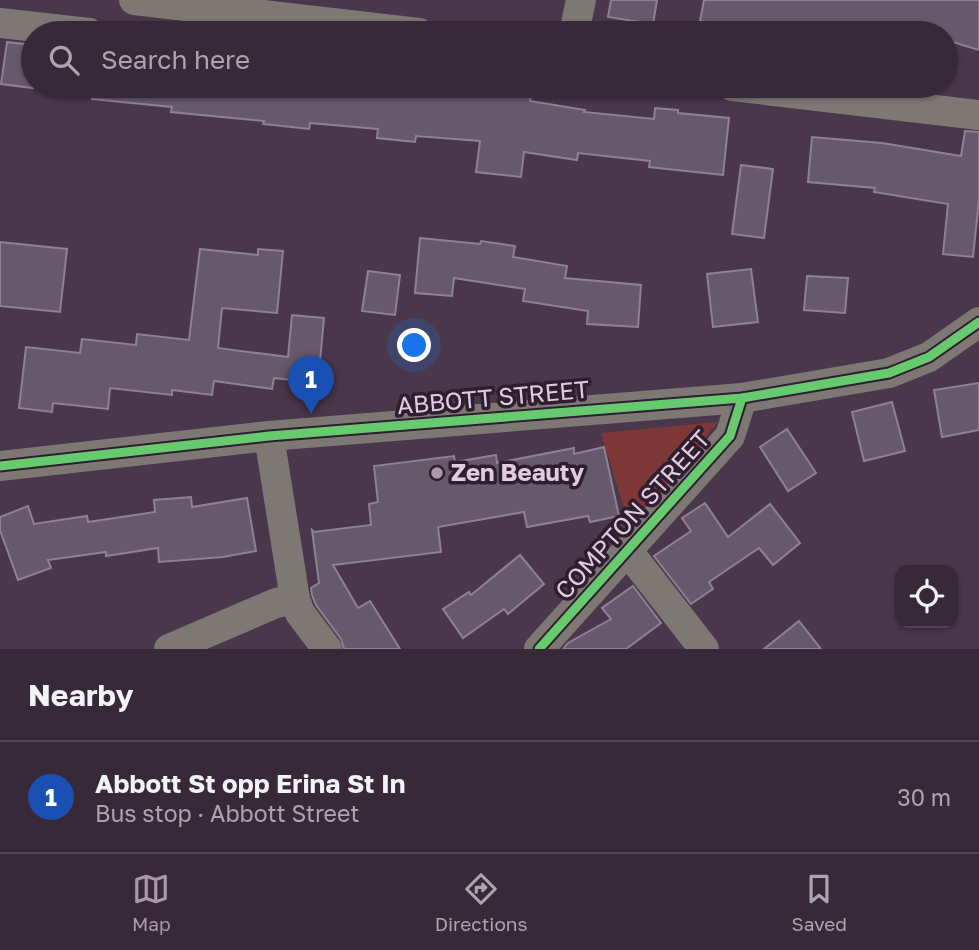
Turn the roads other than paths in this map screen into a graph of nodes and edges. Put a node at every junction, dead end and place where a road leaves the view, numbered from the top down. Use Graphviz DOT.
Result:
graph roads {
  1 [pos="134,0"];
  2 [pos="581,0"];
  3 [pos="315,21"];
  4 [pos="577,21"];
  5 [pos="0,23"];
  6 [pos="21,25"];
  7 [pos="834,98"];
  8 [pos="979,115"];
  9 [pos="978,324"];
  10 [pos="742,398"];
  11 [pos="269,436"];
  12 [pos="0,466"];
  13 [pos="627,550"];
  14 [pos="295,598"];
  15 [pos="169,649"];
  16 [pos="327,649"];
  17 [pos="539,649"];
  18 [pos="704,649"];
  1 -- 3 [label="street"];
  2 -- 4 [label="street"];
  5 -- 6 [label="street"];
  7 -- 8 [label="street"];
  9 -- 10 [label="street, ABBOTT STREET"];
  10 -- 11 [label="street, ABBOTT STREET"];
  10 -- 13 [label="street, COMPTON STREET"];
  11 -- 12 [label="street, ABBOTT STREET"];
  11 -- 14 [label="street"];
  13 -- 17 [label="street, COMPTON STREET"];
  13 -- 18 [label="street"];
  14 -- 15 [label="street"];
  14 -- 16 [label="street"];
}
